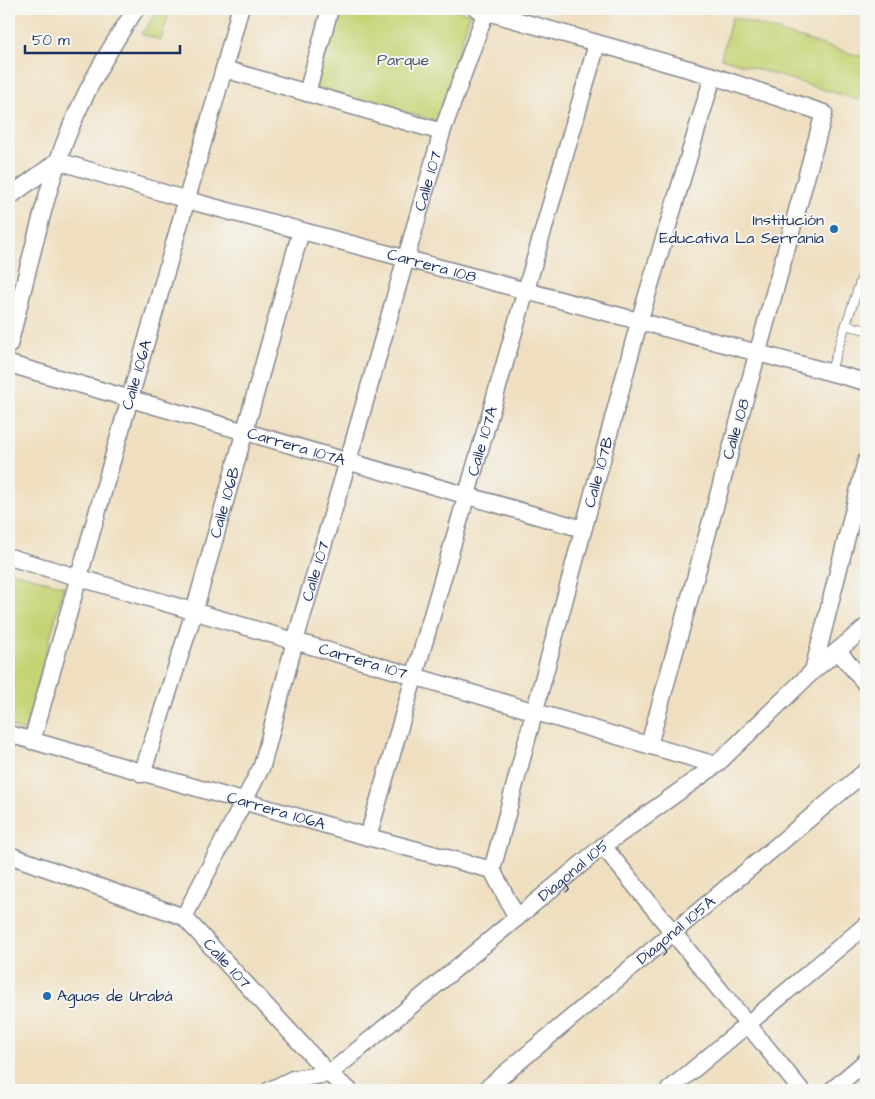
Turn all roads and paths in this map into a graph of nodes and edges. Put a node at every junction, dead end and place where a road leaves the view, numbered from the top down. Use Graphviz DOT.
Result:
graph roads {
  1 [pos="136,9"];
  2 [pos="240,9"];
  3 [pos="330,9"];
  4 [pos="481,10"];
  5 [pos="597,44"];
  6 [pos="224,69"];
  7 [pos="713,76"];
  8 [pos="307,93"];
  9 [pos="442,132"];
  10 [pos="58,161"];
  11 [pos="9,197"];
  12 [pos="187,200"];
  13 [pos="301,231"];
  14 [pos="405,258"];
  15 [pos="866,264"];
  16 [pos="526,291"];
  17 [pos="640,322"];
  18 [pos="846,324"];
  19 [pos="866,330"];
  20 [pos="9,345"];
  21 [pos="757,353"];
  22 [pos="9,364"];
  23 [pos="830,373"];
  24 [pos="866,382"];
  25 [pos="130,399"];
  26 [pos="244,432"];
  27 [pos="348,461"];
  28 [pos="866,461"];
  29 [pos="467,495"];
  30 [pos="583,528"];
  31 [pos="9,556"];
  32 [pos="79,577"];
  33 [pos="194,612"];
  34 [pos="866,628"];
  35 [pos="295,641"];
  36 [pos="838,651"];
  37 [pos="814,672"];
  38 [pos="414,676"];
  39 [pos="866,684"];
  40 [pos="535,712"];
  41 [pos="9,734"];
  42 [pos="32,741"];
  43 [pos="648,745"];
  44 [pos="716,765"];
  45 [pos="866,772"];
  46 [pos="142,774"];
  47 [pos="244,802"];
  48 [pos="368,838"];
  49 [pos="603,846"];
  50 [pos="9,855"];
  51 [pos="492,870"];
  52 [pos="184,916"];
  53 [pos="517,918"];
  54 [pos="866,925"];
  55 [pos="673,933"];
  56 [pos="748,1023"];
  57 [pos="866,1061"];
  58 [pos="329,1074"];
  59 [pos="270,1090"];
  60 [pos="349,1090"];
  61 [pos="485,1090"];
  62 [pos="668,1090"];
  63 [pos="801,1090"];
  64 [pos="832,1090"];
  1 -- 10 [label="street"];
  2 -- 6 [label="street, Calle 106A"];
  3 -- 8 [label="street"];
  4 -- 5 [label="street"];
  4 -- 9 [label="street, Calle 107"];
  5 -- 7 [label="street"];
  5 -- 16 [label="street, Calle 107A"];
  6 -- 8 [label="street"];
  6 -- 12 [label="street, Calle 106A"];
  7 -- 17 [label="street, Calle 107B"];
  7 -- 21 [label="street, Calle 108"];
  8 -- 9 [label="street"];
  9 -- 14 [label="street, Calle 107"];
  10 -- 11 [label="street"];
  10 -- 12 [label="street, Carrera 108"];
  10 -- 20 [label="street"];
  12 -- 13 [label="street, Carrera 108"];
  12 -- 25 [label="street, Calle 106A"];
  13 -- 14 [label="street, Carrera 108"];
  13 -- 26 [label="street, Calle 106B"];
  14 -- 16 [label="street, Carrera 108"];
  14 -- 27 [label="street, Calle 107"];
  15 -- 18 [label="lane"];
  16 -- 17 [label="street, Carrera 108"];
  16 -- 29 [label="street, Calle 107A"];
  17 -- 21 [label="street, Carrera 108"];
  17 -- 30 [label="street, Calle 107B"];
  18 -- 19 [label="lane"];
  18 -- 23 [label="lane"];
  21 -- 23 [label="street, Carrera 108"];
  21 -- 43 [label="street, Calle 108"];
  22 -- 25 [label="street, Carrera 107A"];
  23 -- 24 [label="street, Carrera 108"];
  25 -- 26 [label="street, Carrera 107A"];
  25 -- 32 [label="street, Calle 106A"];
  26 -- 27 [label="street, Carrera 107A"];
  26 -- 33 [label="street, Calle 106B"];
  27 -- 29 [label="street, Carrera 107A"];
  27 -- 35 [label="street, Calle 107"];
  28 -- 37 [label="street"];
  29 -- 30 [label="street, Carrera 107A"];
  29 -- 38 [label="street, Calle 107A"];
  30 -- 40 [label="street, Calle 107B"];
  31 -- 32 [label="street, Carrera 107"];
  32 -- 33 [label="street, Carrera 107"];
  32 -- 42 [label="street, Calle 106A"];
  33 -- 35 [label="street, Carrera 107"];
  33 -- 46 [label="street, Calle 106B"];
  34 -- 36 [label="street, Diagonal 105"];
  35 -- 38 [label="street, Carrera 107"];
  35 -- 47 [label="street, Calle 107"];
  36 -- 37 [label="street, Diagonal 105"];
  36 -- 39 [label="street"];
  37 -- 44 [label="street, Diagonal 105"];
  38 -- 40 [label="street, Carrera 107"];
  38 -- 48 [label="street, Calle 107A"];
  40 -- 43 [label="street, Carrera 107"];
  40 -- 51 [label="street, Calle 107B"];
  41 -- 42 [label="street, Carrera 106A"];
  42 -- 46 [label="street, Carrera 106A"];
  43 -- 44 [label="street, Carrera 107"];
  44 -- 49 [label="street, Diagonal 105"];
  45 -- 55 [label="street, Diagonal 105A"];
  46 -- 47 [label="street, Carrera 106A"];
  47 -- 48 [label="street, Carrera 106A"];
  47 -- 52 [label="street, Calle 107"];
  48 -- 51 [label="street, Carrera 106A"];
  49 -- 53 [label="street, Diagonal 105"];
  49 -- 55 [label="street"];
  50 -- 52 [label="street"];
  51 -- 53 [label="street"];
  52 -- 58 [label="street, Calle 107"];
  53 -- 58 [label="street, Diagonal 105"];
  54 -- 56 [label="street"];
  55 -- 56 [label="street"];
  55 -- 61 [label="street, Diagonal 105A"];
  56 -- 62 [label="street"];
  56 -- 63 [label="street"];
  57 -- 64 [label="street"];
  58 -- 59 [label="street"];
  58 -- 60 [label="street, Calle 107"];
}
